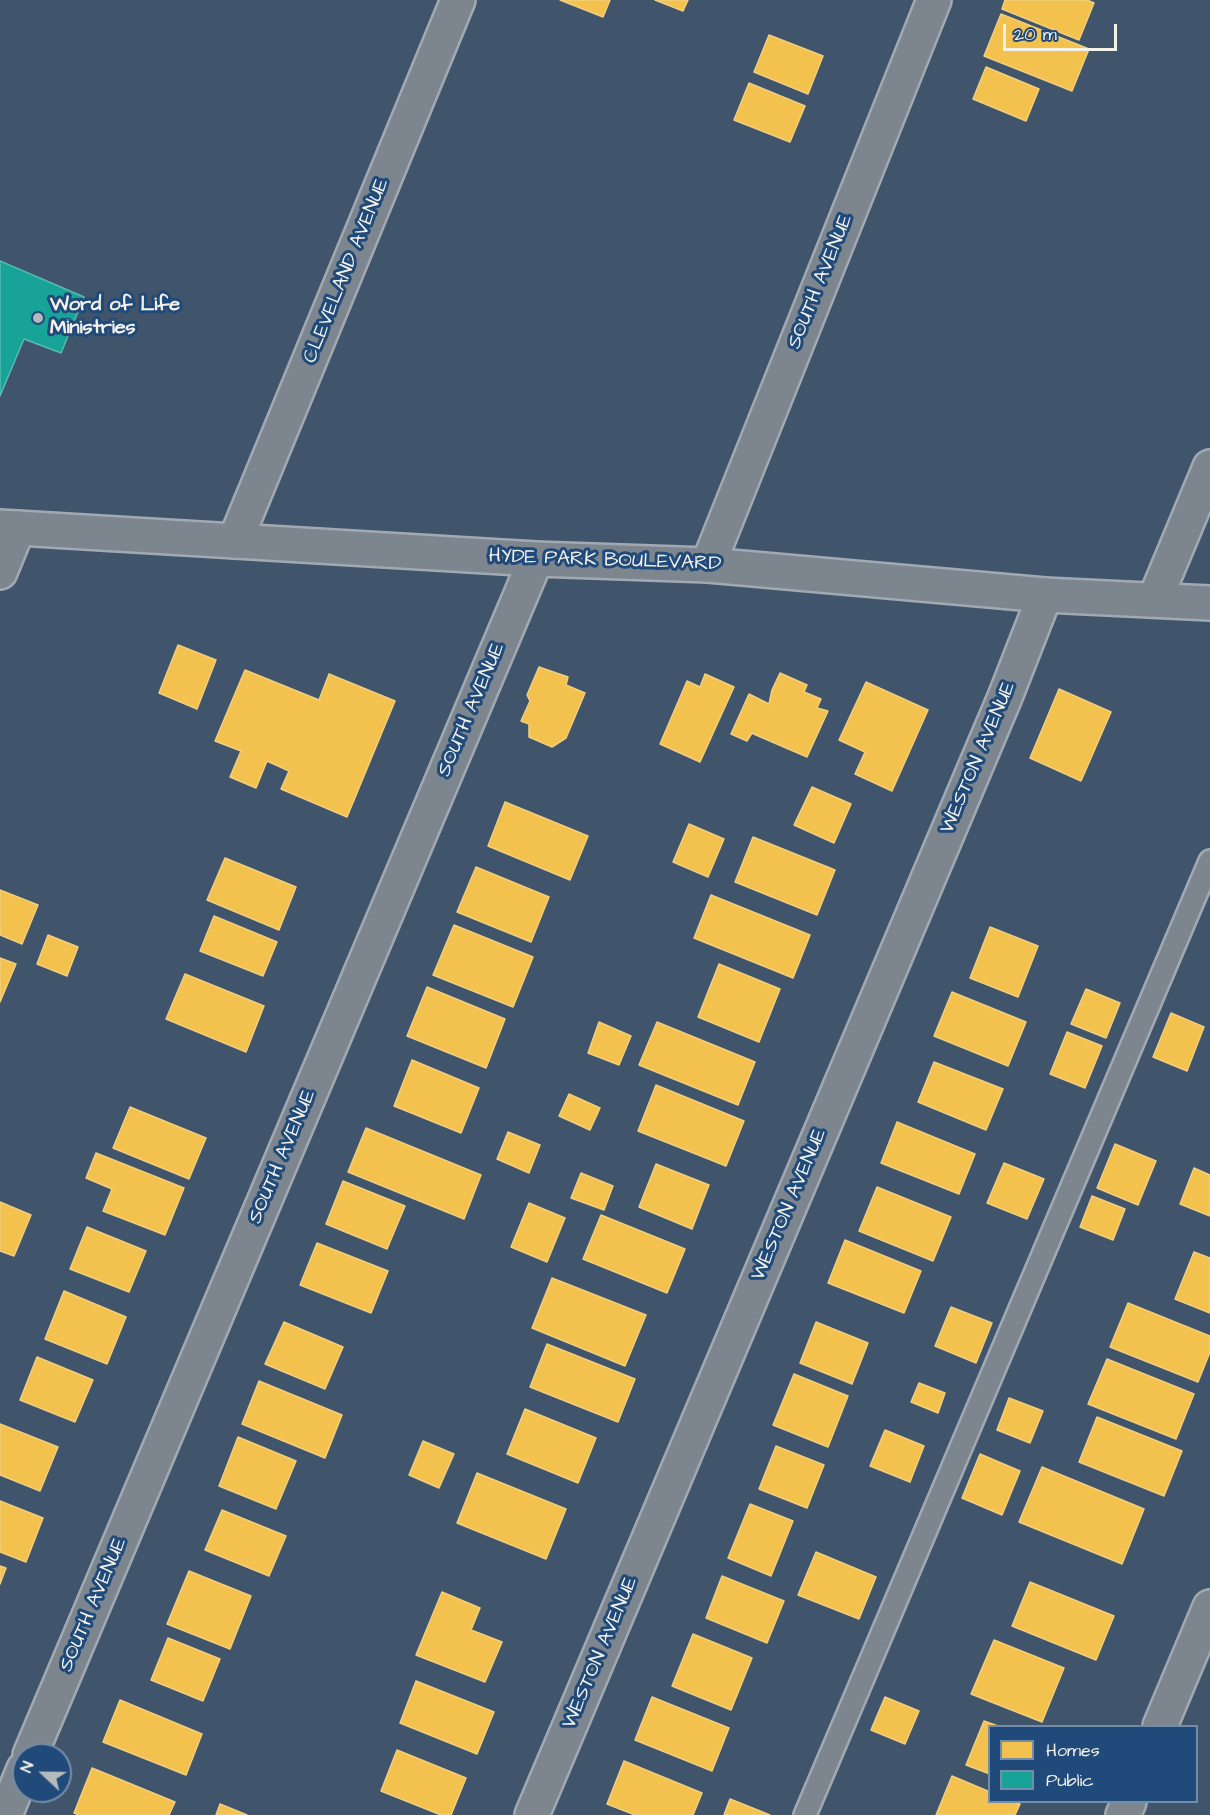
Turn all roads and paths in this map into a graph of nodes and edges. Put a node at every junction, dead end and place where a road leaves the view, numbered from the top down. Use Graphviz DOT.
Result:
graph roads {
  1 [pos="458,0"];
  2 [pos="934,0"];
  3 [pos="1210,467"];
  4 [pos="9,527"];
  5 [pos="235,541"];
  6 [pos="536,559"];
  7 [pos="708,565"];
  8 [pos="0,572"];
  9 [pos="1045,595"];
  10 [pos="1155,599"];
  11 [pos="1210,603"];
  12 [pos="1210,861"];
  13 [pos="1210,1607"];
  14 [pos="1160,1725"];
  15 [pos="35,1743"];
  16 [pos="12,1798"];
  17 [pos="5,1815"];
  18 [pos="532,1815"];
  19 [pos="805,1815"];
  1 -- 5 [label="street, CLEVELAND AVENUE"];
  2 -- 7 [label="street, SOUTH AVENUE"];
  3 -- 10 [label="street"];
  4 -- 5 [label="street, HYDE PARK BOULEVARD"];
  4 -- 8 [label="street"];
  5 -- 6 [label="street, HYDE PARK BOULEVARD"];
  6 -- 7 [label="street, HYDE PARK BOULEVARD"];
  6 -- 15 [label="street, SOUTH AVENUE"];
  7 -- 9 [label="street, HYDE PARK BOULEVARD"];
  9 -- 10 [label="street, HYDE PARK BOULEVARD"];
  9 -- 18 [label="street, WESTON AVENUE"];
  10 -- 11 [label="street, HYDE PARK BOULEVARD"];
  12 -- 19 [label="lane"];
  13 -- 14 [label="street"];
  16 -- 17 [label="street"];
}
